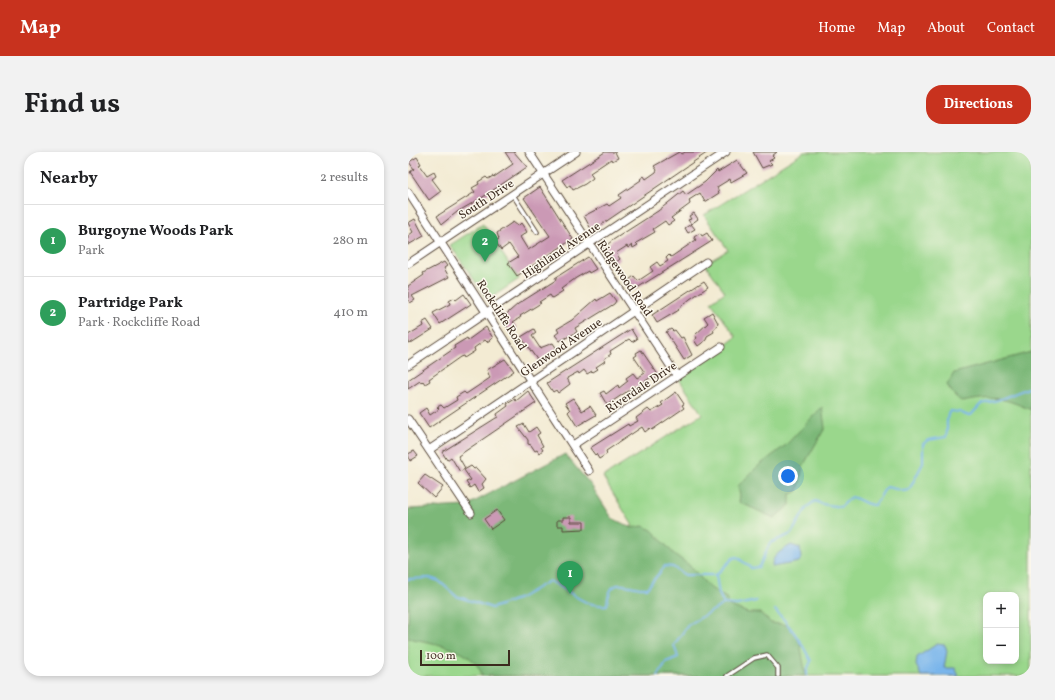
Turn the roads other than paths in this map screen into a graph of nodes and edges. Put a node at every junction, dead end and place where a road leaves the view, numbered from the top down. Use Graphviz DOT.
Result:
graph roads {
  1 [pos="529,152"];
  2 [pos="576,152"];
  3 [pos="726,152"];
  4 [pos="544,175"];
  5 [pos="408,192"];
  6 [pos="513,195"];
  7 [pos="537,232"];
  8 [pos="441,242"];
  9 [pos="589,244"];
  10 [pos="706,262"];
  11 [pos="408,264"];
  12 [pos="634,311"];
  13 [pos="487,313"];
  14 [pos="721,346"];
  15 [pos="408,365"];
  16 [pos="677,376"];
  17 [pos="531,381"];
  18 [pos="408,419"];
  19 [pos="573,446"];
  20 [pos="429,450"];
  21 [pos="589,471"];
  22 [pos="472,513"];
  23 [pos="727,676"];
  24 [pos="778,676"];
  1 -- 4 [label="street, Ridgewood Road"];
  2 -- 4 [label="street, South Drive"];
  3 -- 9 [label="street, Highland Avenue"];
  4 -- 6 [label="street, South Drive"];
  4 -- 9 [label="street, Ridgewood Road"];
  5 -- 8 [label="street, Rockcliffe Road"];
  6 -- 7 [label="lane"];
  6 -- 8 [label="street, South Drive"];
  8 -- 11 [label="street, South Drive"];
  8 -- 13 [label="street, Rockcliffe Road"];
  9 -- 12 [label="street, Ridgewood Road"];
  9 -- 13 [label="street, Highland Avenue"];
  10 -- 12 [label="street, Glenwood Avenue"];
  12 -- 16 [label="street, Ridgewood Road"];
  12 -- 17 [label="street, Glenwood Avenue"];
  13 -- 15 [label="street, Highland Avenue"];
  13 -- 17 [label="street, Rockcliffe Road"];
  14 -- 16 [label="street, Riverdale Drive"];
  16 -- 19 [label="street, Riverdale Drive"];
  17 -- 19 [label="street, Rockcliffe Road"];
  17 -- 20 [label="street, Glenwood Avenue"];
  18 -- 20 [label="street"];
  19 -- 21 [label="street, Rockcliffe Road"];
  20 -- 22 [label="street"];
  23 -- 24 [label="lane"];
}
